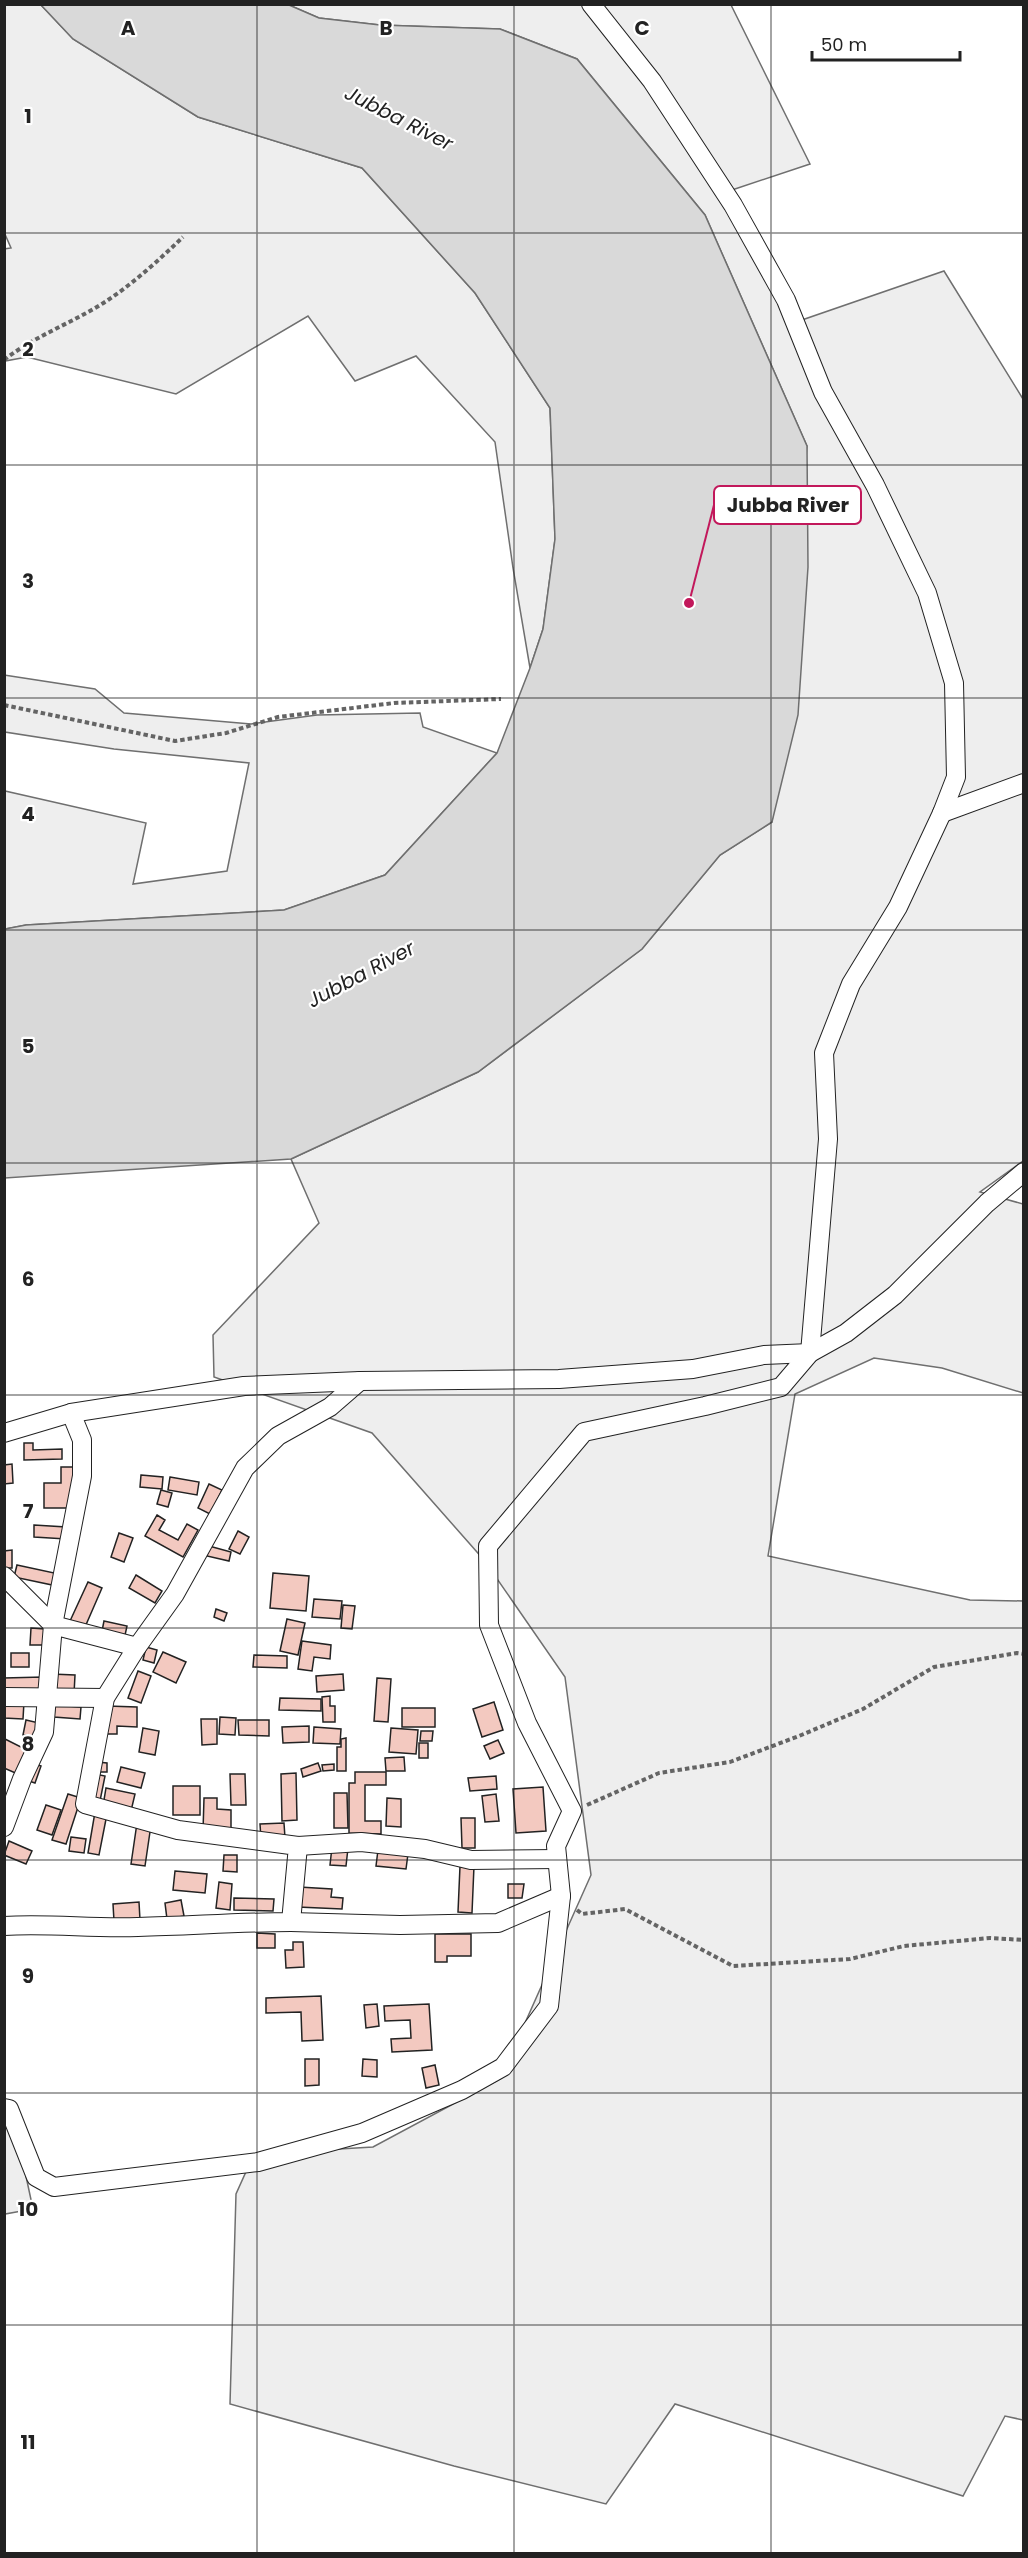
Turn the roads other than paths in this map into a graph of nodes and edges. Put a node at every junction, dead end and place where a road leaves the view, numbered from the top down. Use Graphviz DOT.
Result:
graph roads {
  1 [pos="591,4"];
  2 [pos="1023,783"];
  3 [pos="942,813"];
  4 [pos="1023,1172"];
  5 [pos="810,1353"];
  6 [pos="360,1381"];
  7 [pos="71,1413"];
  8 [pos="4,1433"];
  9 [pos="4,1576"];
  10 [pos="53,1625"];
  11 [pos="137,1647"];
  12 [pos="4,1697"];
  13 [pos="48,1698"];
  14 [pos="105,1698"];
  15 [pos="4,1827"];
  16 [pos="298,1846"];
  17 [pos="557,1859"];
  18 [pos="561,1896"];
  19 [pos="291,1922"];
  20 [pos="4,1926"];
  21 [pos="4,2108"];
  1 -- 3 [label="street"];
  2 -- 3 [label="street"];
  3 -- 5 [label="street"];
  4 -- 5 [label="street"];
  5 -- 6 [label="street"];
  5 -- 17 [label="street"];
  6 -- 7 [label="street"];
  6 -- 11 [label="street"];
  7 -- 8 [label="street"];
  7 -- 10 [label="street"];
  9 -- 10 [label="street"];
  10 -- 11 [label="street"];
  10 -- 13 [label="street"];
  11 -- 14 [label="street"];
  12 -- 13 [label="street"];
  13 -- 14 [label="street"];
  13 -- 15 [label="street"];
  14 -- 16 [label="street"];
  16 -- 17 [label="street"];
  16 -- 19 [label="street"];
  17 -- 18 [label="street"];
  18 -- 19 [label="street"];
  18 -- 21 [label="street"];
  19 -- 20 [label="street"];
}
